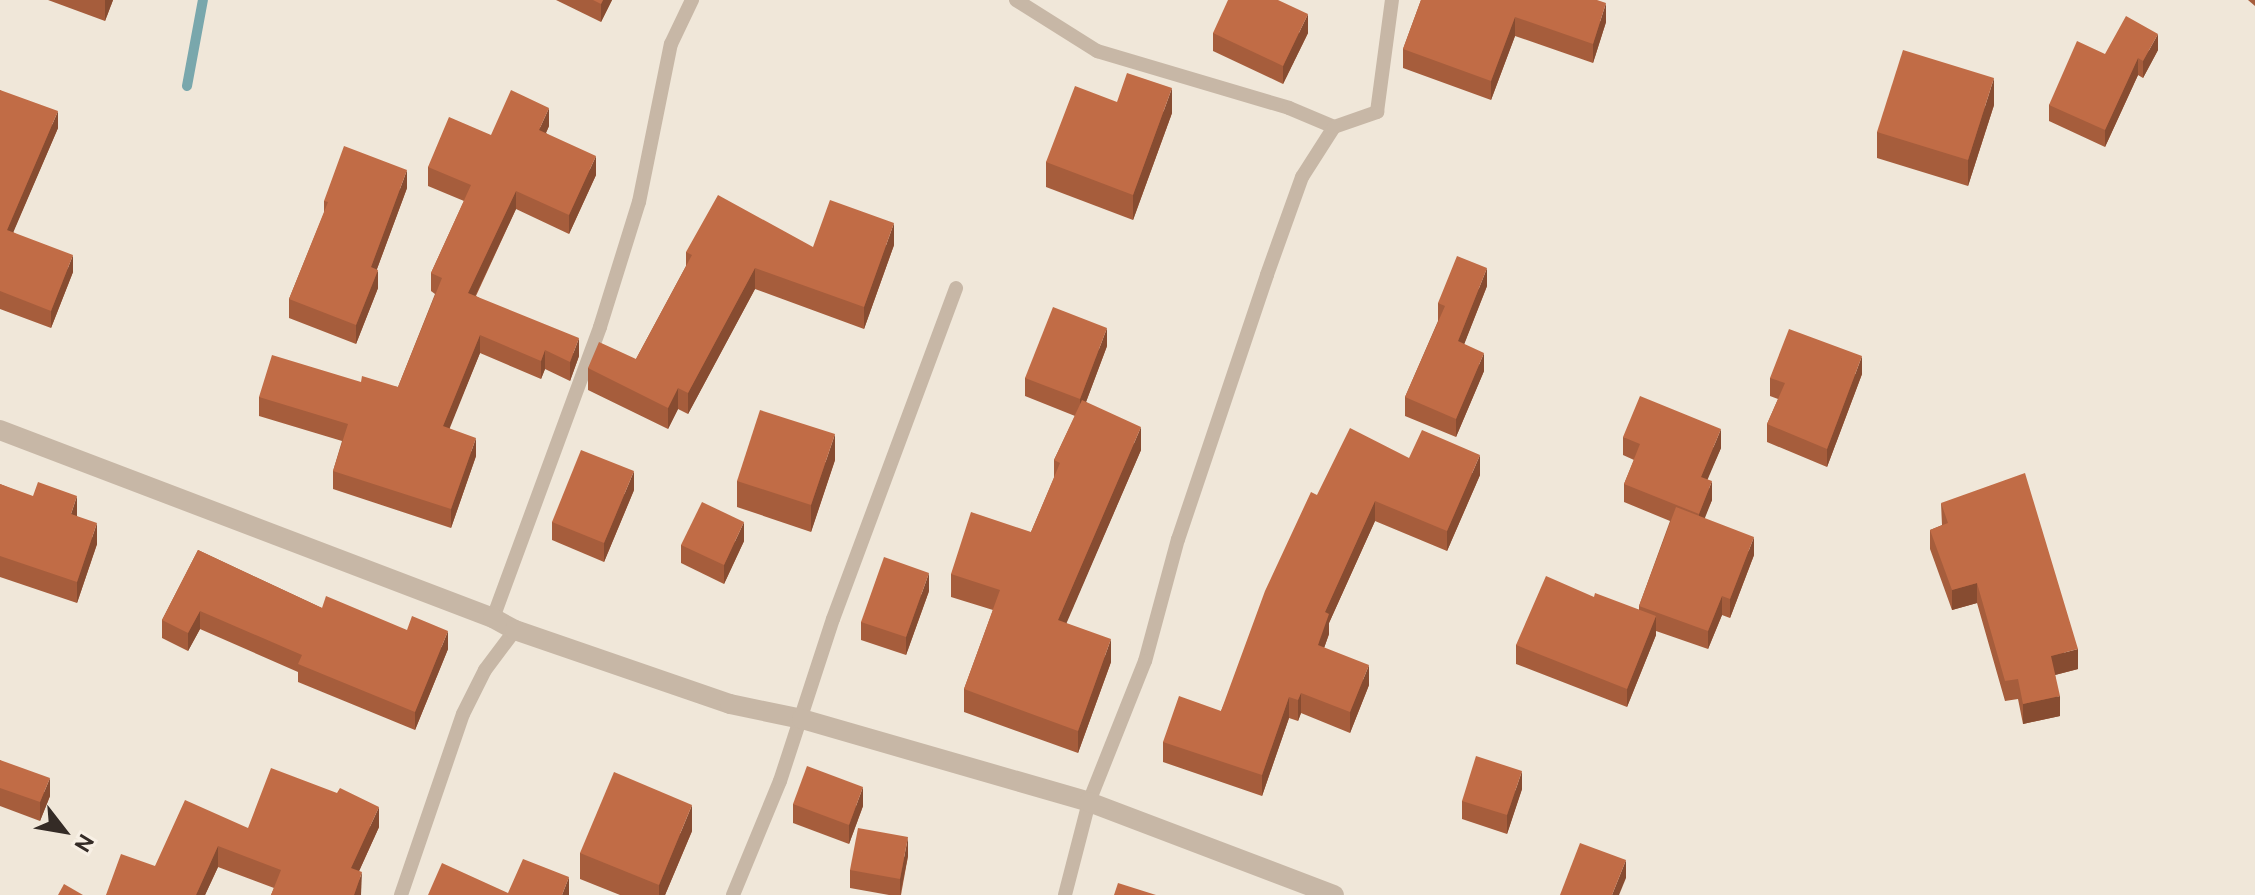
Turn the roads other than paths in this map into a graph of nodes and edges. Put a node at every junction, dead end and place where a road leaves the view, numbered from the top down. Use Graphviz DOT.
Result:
graph roads {
  1 [pos="692,0"];
  2 [pos="1016,0"];
  3 [pos="1392,0"];
  4 [pos="1334,127"];
  5 [pos="956,288"];
  6 [pos="0,430"];
  7 [pos="493,618"];
  8 [pos="515,630"];
  9 [pos="802,719"];
  10 [pos="1089,802"];
  11 [pos="401,895"];
  12 [pos="733,895"];
  13 [pos="1065,895"];
  14 [pos="1334,895"];
  1 -- 7 [label="lane"];
  2 -- 4 [label="lane"];
  3 -- 4 [label="lane"];
  4 -- 10 [label="lane"];
  5 -- 9 [label="lane"];
  6 -- 7 [label="street"];
  7 -- 8 [label="street"];
  8 -- 9 [label="street"];
  8 -- 11 [label="lane"];
  9 -- 10 [label="street"];
  9 -- 12 [label="lane"];
  10 -- 13 [label="lane"];
  10 -- 14 [label="street"];
}
